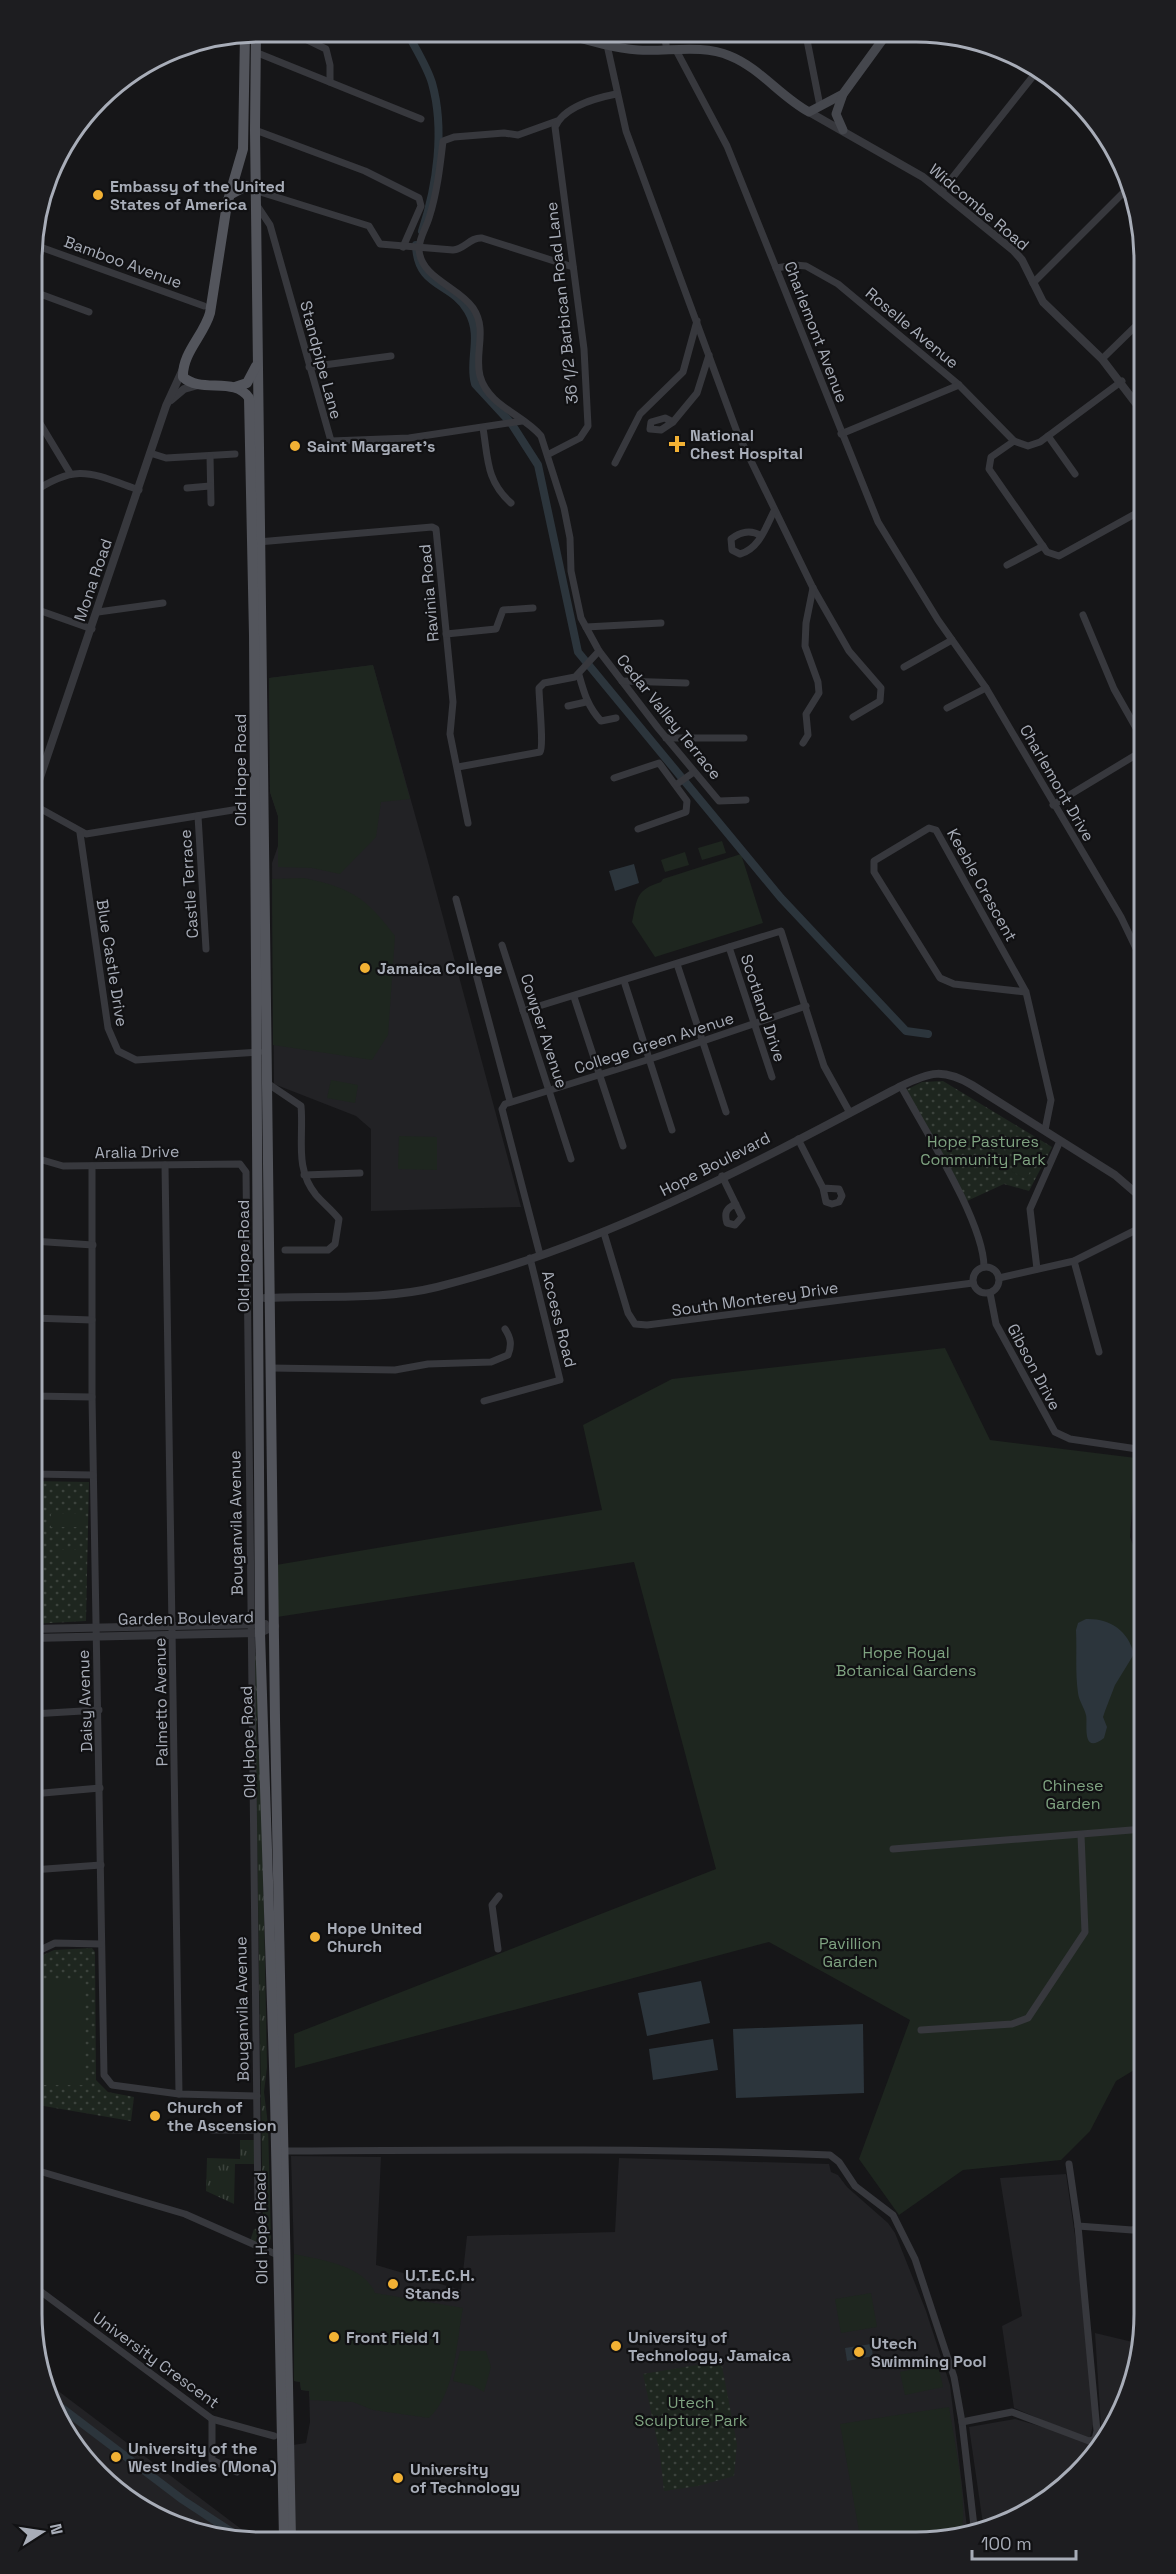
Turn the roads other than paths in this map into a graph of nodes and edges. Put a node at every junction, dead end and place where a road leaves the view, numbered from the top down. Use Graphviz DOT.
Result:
graph roads {
  1 [pos="245,42"];
  2 [pos="256,42"];
  3 [pos="312,42"];
  4 [pos="596,42"];
  5 [pos="668,42"];
  6 [pos="807,42"];
  7 [pos="881,42"];
  8 [pos="607,45"];
  9 [pos="672,50"];
  10 [pos="255,52"];
  11 [pos="1033,76"];
  12 [pos="330,81"];
  13 [pos="616,94"];
  14 [pos="843,94"];
  15 [pos="820,106"];
  16 [pos="809,112"];
  17 [pos="421,119"];
  18 [pos="556,124"];
  19 [pos="255,130"];
  20 [pos="843,130"];
  21 [pos="257,190"];
  22 [pos="941,192"];
  23 [pos="1123,193"];
  24 [pos="231,194"];
  25 [pos="258,207"];
  26 [pos="405,247"];
  27 [pos="42,248"];
  28 [pos="419,248"];
  29 [pos="573,267"];
  30 [pos="776,268"];
  31 [pos="1033,283"];
  32 [pos="42,295"];
  33 [pos="204,306"];
  34 [pos="89,312"];
  35 [pos="697,321"];
  36 [pos="1134,328"];
  37 [pos="709,355"];
  38 [pos="391,356"];
  39 [pos="258,357"];
  40 [pos="1102,359"];
  41 [pos="309,367"];
  42 [pos="183,368"];
  43 [pos="1122,381"];
  44 [pos="199,385"];
  45 [pos="959,385"];
  46 [pos="234,387"];
  47 [pos="1134,399"];
  48 [pos="166,406"];
  49 [pos="522,422"];
  50 [pos="673,422"];
  51 [pos="42,426"];
  52 [pos="483,428"];
  53 [pos="841,434"];
  54 [pos="1048,436"];
  55 [pos="1014,441"];
  56 [pos="150,453"];
  57 [pos="235,454"];
  58 [pos="549,454"];
  59 [pos="210,456"];
  60 [pos="615,463"];
  61 [pos="70,472"];
  62 [pos="1075,474"];
  63 [pos="42,486"];
  64 [pos="210,486"];
  65 [pos="187,488"];
  66 [pos="139,490"];
  67 [pos="211,503"];
  68 [pos="511,503"];
  69 [pos="774,511"];
  70 [pos="1134,515"];
  71 [pos="761,536"];
  72 [pos="255,542"];
  73 [pos="1043,546"];
  74 [pos="1007,565"];
  75 [pos="813,588"];
  76 [pos="163,603"];
  77 [pos="532,608"];
  78 [pos="42,611"];
  79 [pos="98,612"];
  80 [pos="1083,615"];
  81 [pos="938,620"];
  82 [pos="660,623"];
  83 [pos="586,627"];
  84 [pos="92,629"];
  85 [pos="446,634"];
  86 [pos="952,640"];
  87 [pos="599,651"];
  88 [pos="904,667"];
  89 [pos="579,675"];
  90 [pos="622,681"];
  91 [pos="686,683"];
  92 [pos="986,688"];
  93 [pos="586,702"];
  94 [pos="568,706"];
  95 [pos="947,708"];
  96 [pos="853,717"];
  97 [pos="616,718"];
  98 [pos="1134,724"];
  99 [pos="666,738"];
  100 [pos="744,738"];
  101 [pos="803,743"];
  102 [pos="1134,756"];
  103 [pos="42,765"];
  104 [pos="458,767"];
  105 [pos="694,771"];
  106 [pos="614,778"];
  107 [pos="677,784"];
  108 [pos="746,800"];
  109 [pos="1053,805"];
  110 [pos="42,809"];
  111 [pos="239,809"];
  112 [pos="198,816"];
  113 [pos="468,824"];
  114 [pos="638,829"];
  115 [pos="80,833"];
  116 [pos="456,899"];
  117 [pos="1134,944"];
  118 [pos="502,945"];
  119 [pos="729,947"];
  120 [pos="207,949"];
  121 [pos="677,964"];
  122 [pos="624,981"];
  123 [pos="1026,992"];
  124 [pos="574,997"];
  125 [pos="806,1005"];
  126 [pos="523,1011"];
  127 [pos="755,1024"];
  128 [pos="704,1040"];
  129 [pos="262,1052"];
  130 [pos="650,1059"];
  131 [pos="599,1075"];
  132 [pos="771,1077"];
  133 [pos="267,1083"];
  134 [pos="901,1086"];
  135 [pos="549,1092"];
  136 [pos="510,1101"];
  137 [pos="726,1112"];
  138 [pos="850,1113"];
  139 [pos="672,1130"];
  140 [pos="1045,1130"];
  141 [pos="798,1139"];
  142 [pos="1060,1141"];
  143 [pos="622,1146"];
  144 [pos="571,1159"];
  145 [pos="42,1160"];
  146 [pos="92,1166"];
  147 [pos="165,1166"];
  148 [pos="243,1167"];
  149 [pos="360,1173"];
  150 [pos="304,1175"];
  151 [pos="722,1176"];
  152 [pos="823,1188"];
  153 [pos="1134,1191"];
  154 [pos="735,1204"];
  155 [pos="1134,1231"];
  156 [pos="604,1233"];
  157 [pos="42,1242"];
  158 [pos="93,1245"];
  159 [pos="285,1250"];
  160 [pos="540,1255"];
  161 [pos="530,1258"];
  162 [pos="1074,1261"];
  163 [pos="984,1267"];
  164 [pos="1037,1269"];
  165 [pos="999,1278"];
  166 [pos="973,1283"];
  167 [pos="990,1293"];
  168 [pos="270,1298"];
  169 [pos="259,1299"];
  170 [pos="42,1318"];
  171 [pos="92,1320"];
  172 [pos="505,1329"];
  173 [pos="1099,1352"];
  174 [pos="271,1368"];
  175 [pos="42,1395"];
  176 [pos="92,1397"];
  177 [pos="484,1401"];
  178 [pos="1134,1448"];
  179 [pos="42,1474"];
  180 [pos="93,1475"];
  181 [pos="275,1626"];
  182 [pos="255,1628"];
  183 [pos="42,1629"];
  184 [pos="173,1630"];
  185 [pos="96,1631"];
  186 [pos="42,1637"];
  187 [pos="99,1710"];
  188 [pos="42,1713"];
  189 [pos="100,1788"];
  190 [pos="42,1793"];
  191 [pos="1134,1830"];
  192 [pos="1081,1834"];
  193 [pos="893,1849"];
  194 [pos="101,1865"];
  195 [pos="42,1869"];
  196 [pos="499,1896"];
  197 [pos="101,1944"];
  198 [pos="42,1947"];
  199 [pos="498,1949"];
  200 [pos="921,2030"];
  201 [pos="179,2094"];
  202 [pos="257,2096"];
  203 [pos="212,2130"];
  204 [pos="257,2130"];
  205 [pos="280,2151"];
  206 [pos="1069,2164"];
  207 [pos="42,2172"];
  208 [pos="258,2210"];
  209 [pos="1078,2226"];
  210 [pos="1134,2230"];
  211 [pos="282,2257"];
  212 [pos="42,2292"];
  213 [pos="212,2419"];
  214 [pos="962,2422"];
  215 [pos="274,2436"];
  216 [pos="1095,2437"];
  217 [pos="1094,2439"];
  218 [pos="237,2472"];
  219 [pos="974,2524"];
  220 [pos="284,2532"];
  221 [pos="291,2532"];
  1 -- 24 [label="main road"];
  2 -- 10 [label="main road, Old Hope Road"];
  3 -- 12 [label="street"];
  4 -- 8 [label="main road"];
  5 -- 9 [label="street, Charlemont Avenue"];
  6 -- 15 [label="street"];
  7 -- 14 [label="main road"];
  8 -- 9 [label="main road"];
  8 -- 13 [label="street"];
  9 -- 16 [label="main road"];
  9 -- 30 [label="street, Charlemont Avenue"];
  10 -- 12 [label="street"];
  10 -- 19 [label="main road, Old Hope Road"];
  11 -- 22 [label="street"];
  12 -- 17 [label="street"];
  13 -- 18 [label="street"];
  13 -- 35 [label="street"];
  14 -- 15 [label="main road"];
  14 -- 20 [label="main road"];
  15 -- 16 [label="main road"];
  16 -- 20 [label="street, Widcombe Road"];
  18 -- 28 [label="street"];
  18 -- 29 [label="street, 36 1/2 Barbican Road Lane"];
  19 -- 21 [label="main road, Old Hope Road"];
  19 -- 26 [label="street"];
  20 -- 22 [label="street, Widcombe Road"];
  21 -- 24 [label="main road"];
  21 -- 25 [label="main road, Old Hope Road"];
  21 -- 26 [label="street"];
  22 -- 31 [label="street, Widcombe Road"];
  23 -- 31 [label="street"];
  24 -- 42 [label="main road"];
  25 -- 39 [label="main road, Old Hope Road"];
  25 -- 41 [label="street, Standpipe Lane"];
  26 -- 28 [label="street"];
  27 -- 33 [label="street, Bamboo Avenue"];
  28 -- 29 [label="street"];
  28 -- 49 [label="street"];
  29 -- 58 [label="street, 36 1/2 Barbican Road Lane"];
  30 -- 45 [label="street, Roselle Avenue"];
  30 -- 53 [label="street, Charlemont Avenue"];
  31 -- 40 [label="street, Widcombe Road"];
  32 -- 34 [label="street"];
  35 -- 37 [label="street"];
  35 -- 60 [label="street"];
  36 -- 40 [label="street"];
  37 -- 50 [label="street"];
  37 -- 69 [label="street"];
  38 -- 41 [label="street"];
  39 -- 46 [label="main road"];
  39 -- 72 [label="main road, Old Hope Road"];
  40 -- 43 [label="street, Widcombe Road"];
  41 -- 52 [label="street, Standpipe Lane"];
  42 -- 44 [label="main road"];
  42 -- 48 [label="street, Mona Road"];
  43 -- 47 [label="street, Widcombe Road"];
  43 -- 54 [label="street"];
  44 -- 46 [label="main road"];
  44 -- 48 [label="street"];
  45 -- 53 [label="street"];
  45 -- 55 [label="street, Roselle Avenue"];
  46 -- 72 [label="main road, Old Hope Road"];
  48 -- 56 [label="street, Mona Road"];
  49 -- 52 [label="street, Standpipe Lane"];
  49 -- 58 [label="street"];
  51 -- 61 [label="street"];
  52 -- 68 [label="street"];
  53 -- 81 [label="street, Charlemont Avenue"];
  54 -- 55 [label="street"];
  54 -- 62 [label="street"];
  55 -- 73 [label="street"];
  56 -- 59 [label="street"];
  56 -- 66 [label="street, Mona Road"];
  57 -- 59 [label="street"];
  58 -- 83 [label="street, Cedar Valley Terrace"];
  59 -- 64 [label="street"];
  61 -- 63 [label="street"];
  61 -- 66 [label="street"];
  64 -- 65 [label="street"];
  64 -- 67 [label="street"];
  66 -- 79 [label="street, Mona Road"];
  69 -- 71 [label="street"];
  69 -- 75 [label="street"];
  70 -- 73 [label="street"];
  72 -- 85 [label="street, Ravinia Road"];
  72 -- 129 [label="main road, Old Hope Road"];
  73 -- 74 [label="street"];
  75 -- 96 [label="street"];
  75 -- 101 [label="street"];
  76 -- 79 [label="street"];
  77 -- 85 [label="street"];
  78 -- 84 [label="street"];
  79 -- 84 [label="street, Mona Road"];
  80 -- 98 [label="street"];
  81 -- 86 [label="street, Charlemont Drive"];
  82 -- 83 [label="street"];
  83 -- 87 [label="street, Cedar Valley Terrace"];
  84 -- 103 [label="street, Mona Road"];
  85 -- 104 [label="street, Ravinia Road"];
  86 -- 88 [label="street"];
  86 -- 92 [label="street, Charlemont Drive"];
  87 -- 89 [label="street"];
  87 -- 90 [label="street, Cedar Valley Terrace"];
  89 -- 93 [label="street"];
  89 -- 104 [label="street"];
  90 -- 91 [label="street"];
  90 -- 99 [label="street, Cedar Valley Terrace"];
  92 -- 95 [label="street"];
  92 -- 109 [label="street, Charlemont Drive"];
  93 -- 94 [label="street"];
  93 -- 97 [label="street"];
  99 -- 100 [label="street"];
  99 -- 105 [label="street, Cedar Valley Terrace"];
  102 -- 109 [label="street"];
  104 -- 113 [label="street, Ravinia Road"];
  105 -- 107 [label="street"];
  105 -- 108 [label="street, Cedar Valley Terrace"];
  106 -- 107 [label="street"];
  107 -- 114 [label="street"];
  109 -- 117 [label="street, Charlemont Drive"];
  110 -- 115 [label="street"];
  111 -- 112 [label="street"];
  112 -- 115 [label="street"];
  112 -- 120 [label="street, Castle Terrace"];
  115 -- 129 [label="street, Blue Castle Drive"];
  116 -- 136 [label="street"];
  118 -- 126 [label="street, Cowper Avenue"];
  119 -- 121 [label="street"];
  119 -- 125 [label="street"];
  119 -- 127 [label="street, Scotland Drive"];
  121 -- 122 [label="street"];
  121 -- 128 [label="street"];
  122 -- 124 [label="street"];
  122 -- 130 [label="street"];
  123 -- 123 [label="street, Keeble Crescent"];
  123 -- 140 [label="street, Keeble Crescent"];
  124 -- 126 [label="street"];
  124 -- 131 [label="street"];
  125 -- 127 [label="street, College Green Avenue"];
  125 -- 138 [label="street"];
  126 -- 135 [label="street, Cowper Avenue"];
  127 -- 128 [label="street, College Green Avenue"];
  127 -- 132 [label="street, Scotland Drive"];
  128 -- 130 [label="street, College Green Avenue"];
  128 -- 137 [label="street"];
  129 -- 133 [label="main road, Old Hope Road"];
  129 -- 169 [label="main road, Old Hope Road"];
  130 -- 131 [label="street, College Green Avenue"];
  130 -- 139 [label="street"];
  131 -- 135 [label="street, College Green Avenue"];
  131 -- 143 [label="street"];
  133 -- 150 [label="street"];
  133 -- 168 [label="main road, Old Hope Road"];
  134 -- 138 [label="street, Hope Boulevard"];
  134 -- 140 [label="street, Hope Boulevard"];
  134 -- 163 [label="street"];
  135 -- 136 [label="street, College Green Avenue"];
  135 -- 144 [label="street, Cowper Avenue"];
  136 -- 160 [label="street"];
  138 -- 141 [label="street, Hope Boulevard"];
  140 -- 142 [label="street, Hope Boulevard"];
  141 -- 151 [label="street, Hope Boulevard"];
  141 -- 152 [label="street"];
  142 -- 153 [label="street, Hope Boulevard"];
  142 -- 164 [label="street"];
  145 -- 146 [label="street, Aralia Drive"];
  146 -- 147 [label="street, Aralia Drive"];
  146 -- 158 [label="street, Daisy Avenue"];
  147 -- 148 [label="street, Aralia Drive"];
  147 -- 184 [label="street, Palmetto Avenue"];
  148 -- 182 [label="street, Bouganvila Avenue"];
  149 -- 150 [label="street"];
  150 -- 159 [label="street"];
  151 -- 154 [label="street"];
  151 -- 156 [label="street, Hope Boulevard"];
  155 -- 162 [label="street"];
  156 -- 160 [label="street, Hope Boulevard"];
  156 -- 166 [label="street, South Monterey Drive"];
  157 -- 158 [label="street"];
  158 -- 171 [label="street, Daisy Avenue"];
  160 -- 161 [label="street, Hope Boulevard"];
  161 -- 168 [label="street, Hope Boulevard"];
  161 -- 177 [label="street, Access Road"];
  162 -- 164 [label="street"];
  162 -- 173 [label="street"];
  163 -- 165 [label="street"];
  163 -- 166 [label="street"];
  164 -- 165 [label="street"];
  165 -- 167 [label="street"];
  166 -- 167 [label="street"];
  167 -- 178 [label="street, Gibson Drive"];
  168 -- 169 [label="street, Hope Boulevard"];
  168 -- 174 [label="main road, Old Hope Road"];
  169 -- 182 [label="main road, Old Hope Road"];
  170 -- 171 [label="street"];
  171 -- 176 [label="street, Daisy Avenue"];
  172 -- 174 [label="street"];
  174 -- 181 [label="main road, Old Hope Road"];
  175 -- 176 [label="street"];
  176 -- 180 [label="street, Daisy Avenue"];
  179 -- 180 [label="street"];
  180 -- 185 [label="street, Daisy Avenue"];
  181 -- 182 [label="street, Garden Boulevard"];
  181 -- 205 [label="main road, Old Hope Road"];
  182 -- 184 [label="street, Garden Boulevard"];
  182 -- 202 [label="street, Bouganvila Avenue"];
  182 -- 205 [label="main road, Old Hope Road"];
  183 -- 185 [label="street, Garden Boulevard"];
  184 -- 185 [label="street, Garden Boulevard"];
  184 -- 201 [label="street, Palmetto Avenue"];
  185 -- 186 [label="street, Garden Boulevard"];
  185 -- 187 [label="street, Daisy Avenue"];
  187 -- 188 [label="street"];
  187 -- 189 [label="street, Daisy Avenue"];
  189 -- 190 [label="street"];
  189 -- 194 [label="street, Daisy Avenue"];
  191 -- 192 [label="street"];
  192 -- 193 [label="street"];
  192 -- 200 [label="street"];
  194 -- 195 [label="street"];
  194 -- 197 [label="street, Daisy Avenue"];
  196 -- 199 [label="street"];
  197 -- 198 [label="street"];
  197 -- 201 [label="street, Daisy Avenue"];
  201 -- 202 [label="street, Daisy Avenue"];
  202 -- 204 [label="street, Bouganvila Avenue"];
  203 -- 204 [label="street"];
  204 -- 208 [label="street, Bouganvila Avenue"];
  205 -- 211 [label="main road, Old Hope Road"];
  205 -- 214 [label="street"];
  206 -- 209 [label="street"];
  207 -- 211 [label="street"];
  209 -- 210 [label="street"];
  209 -- 216 [label="street"];
  211 -- 220 [label="main road, Old Hope Road"];
  211 -- 221 [label="main road, Old Hope Road"];
  212 -- 213 [label="street, University Crescent"];
  213 -- 215 [label="street, University Crescent"];
  213 -- 218 [label="street"];
  214 -- 217 [label="street"];
  214 -- 219 [label="street"];
}
